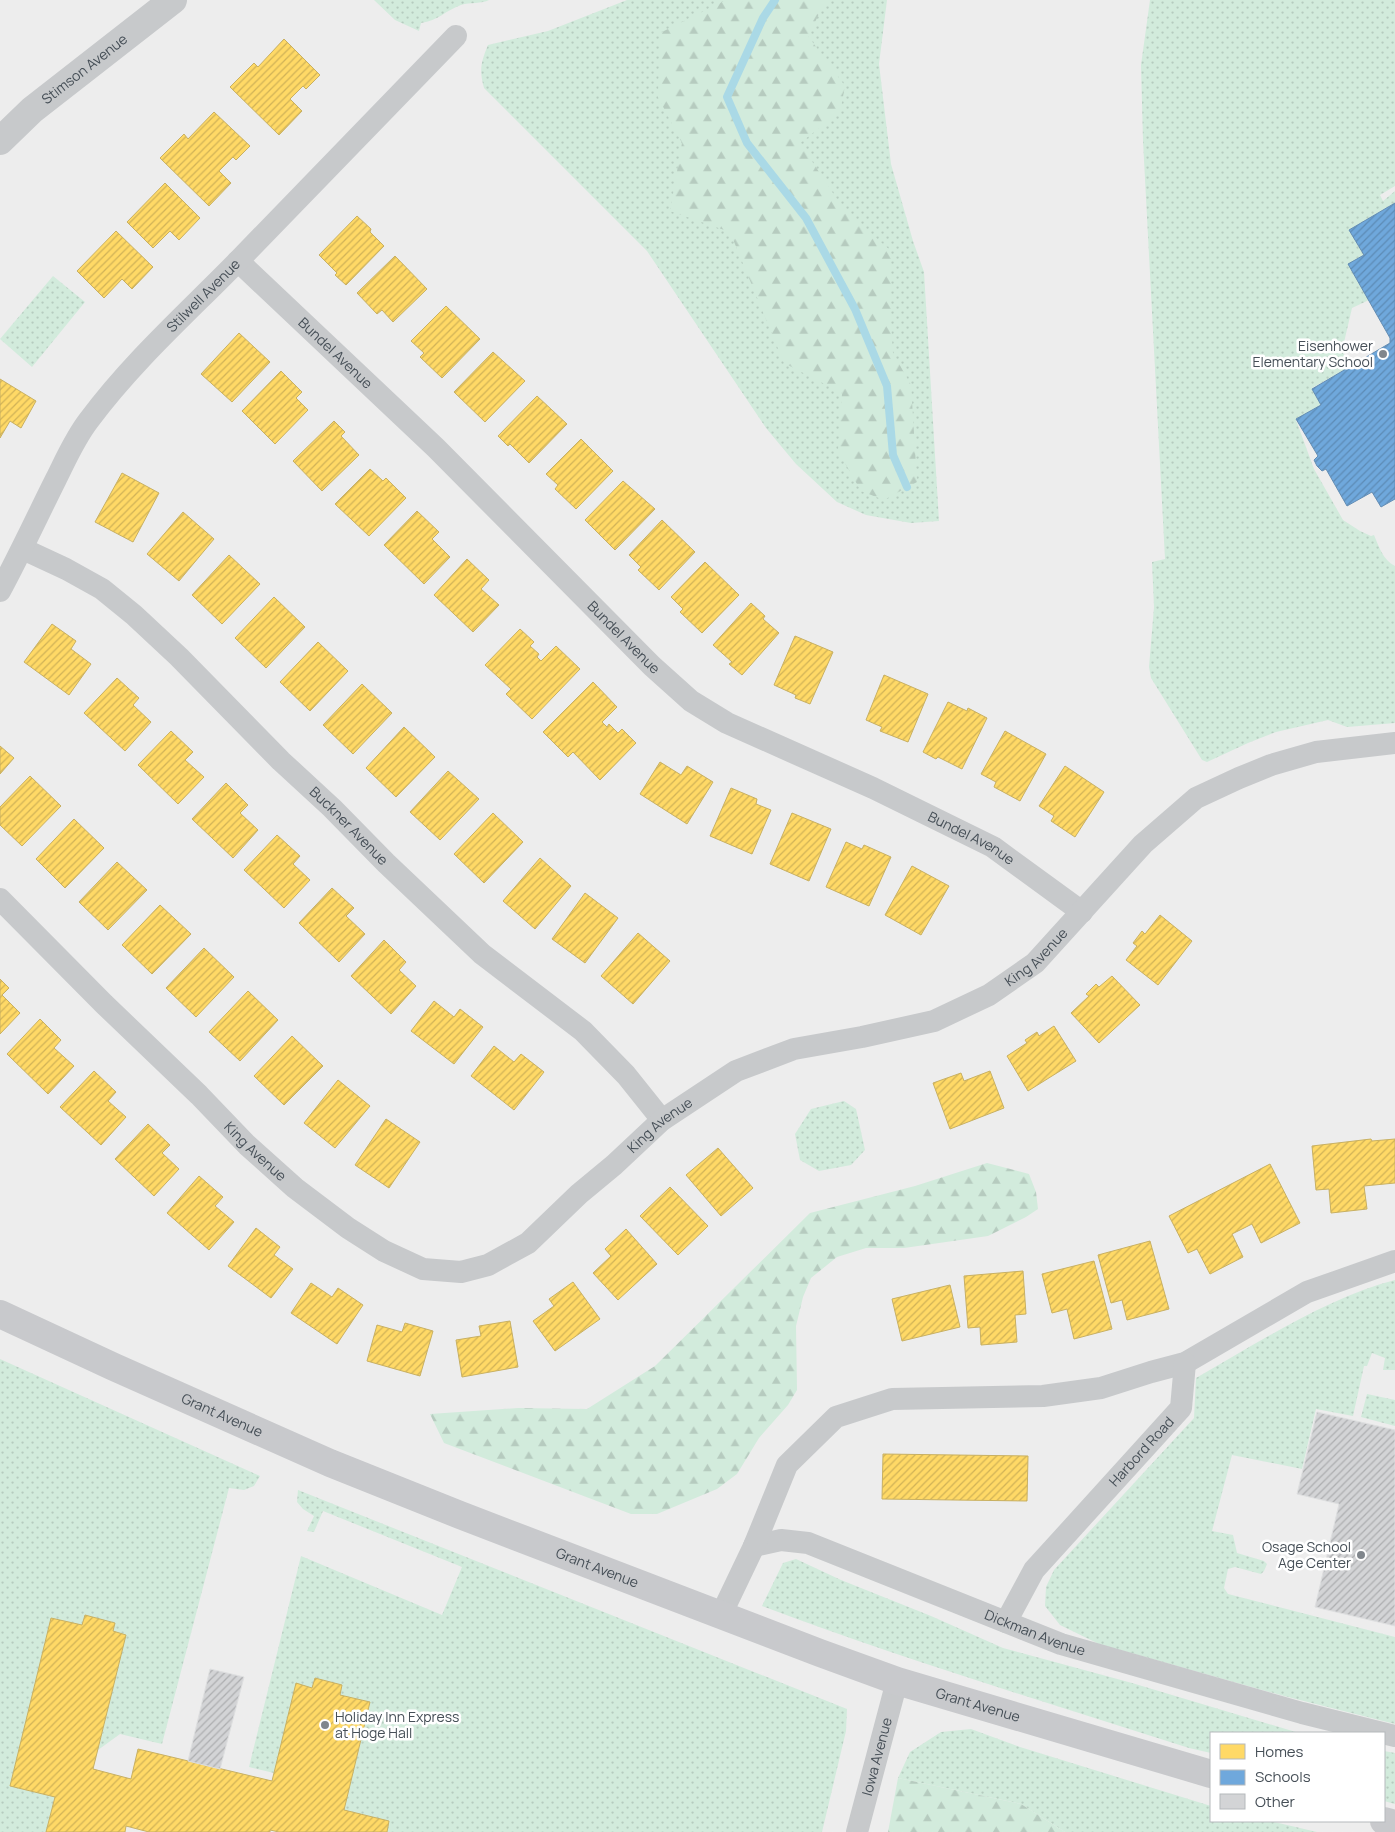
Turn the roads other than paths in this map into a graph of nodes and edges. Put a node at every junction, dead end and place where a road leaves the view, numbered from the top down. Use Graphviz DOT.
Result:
graph roads {
  1 [pos="173,0"];
  2 [pos="456,36"];
  3 [pos="0,141"];
  4 [pos="238,261"];
  5 [pos="23,549"];
  6 [pos="0,590"];
  7 [pos="1395,743"];
  8 [pos="0,899"];
  9 [pos="1082,912"];
  10 [pos="662,1120"];
  11 [pos="1395,1261"];
  12 [pos="0,1314"];
  13 [pos="1185,1363"];
  14 [pos="754,1546"];
  15 [pos="721,1615"];
  16 [pos="1006,1622"];
  17 [pos="897,1681"];
  18 [pos="1379,1732"];
  19 [pos="1210,1774"];
  20 [pos="857,1832"];
  1 -- 3 [label="street, Stimson Avenue"];
  2 -- 4 [label="street, Stilwell Avenue"];
  4 -- 5 [label="street, Stilwell Avenue"];
  4 -- 9 [label="street, Bundel Avenue"];
  5 -- 6 [label="street, Stilwell Avenue"];
  5 -- 10 [label="street, Buckner Avenue"];
  7 -- 9 [label="street, King Avenue"];
  8 -- 10 [label="street, King Avenue"];
  9 -- 10 [label="street, King Avenue"];
  11 -- 13 [label="street"];
  12 -- 15 [label="main road, Grant Avenue"];
  13 -- 14 [label="street"];
  13 -- 16 [label="street, Harbord Road"];
  14 -- 15 [label="street"];
  14 -- 16 [label="street, Dickman Avenue"];
  15 -- 17 [label="main road, Grant Avenue"];
  16 -- 18 [label="street, Dickman Avenue"];
  17 -- 19 [label="main road, Grant Avenue"];
  17 -- 20 [label="street, Iowa Avenue"];
}
